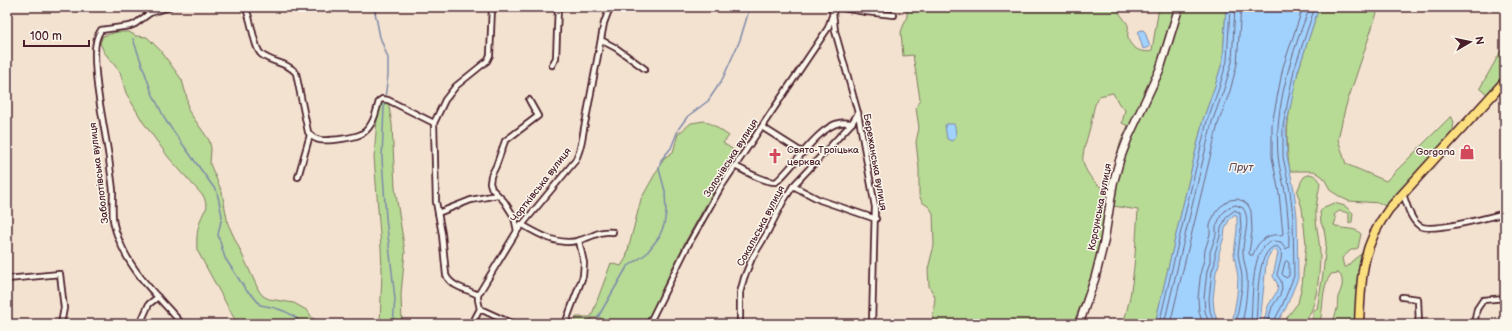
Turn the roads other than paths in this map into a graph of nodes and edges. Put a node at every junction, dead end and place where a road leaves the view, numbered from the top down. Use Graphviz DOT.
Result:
graph roads {
  1 [pos="169,7"];
  2 [pos="245,7"];
  3 [pos="492,7"];
  4 [pos="558,7"];
  5 [pos="610,7"];
  6 [pos="831,7"];
  7 [pos="836,7"];
  8 [pos="1179,7"];
  9 [pos="833,13"];
  10 [pos="894,15"];
  11 [pos="601,40"];
  12 [pos="552,65"];
  13 [pos="645,69"];
  14 [pos="1505,81"];
  15 [pos="529,100"];
  16 [pos="858,113"];
  17 [pos="852,123"];
  18 [pos="434,124"];
  19 [pos="762,127"];
  20 [pos="310,135"];
  21 [pos="803,153"];
  22 [pos="735,166"];
  23 [pos="298,177"];
  24 [pos="793,186"];
  25 [pos="1403,194"];
  26 [pos="497,195"];
  27 [pos="438,213"];
  28 [pos="1505,213"];
  29 [pos="876,218"];
  30 [pos="521,224"];
  31 [pos="517,231"];
  32 [pos="613,232"];
  33 [pos="579,241"];
  34 [pos="7,279"];
  35 [pos="478,295"];
  36 [pos="158,297"];
  37 [pos="1402,297"];
  38 [pos="1505,298"];
  39 [pos="480,309"];
  40 [pos="61,324"];
  41 [pos="140,324"];
  42 [pos="182,324"];
  43 [pos="472,324"];
  44 [pos="512,324"];
  45 [pos="565,324"];
  46 [pos="649,324"];
  47 [pos="740,324"];
  48 [pos="872,324"];
  49 [pos="1079,324"];
  50 [pos="1359,324"];
  51 [pos="1419,324"];
  52 [pos="1474,324"];
  1 -- 36 [label="street, Заболотівська вулиця"];
  2 -- 20 [label="street"];
  3 -- 18 [label="street"];
  4 -- 12 [label="street"];
  5 -- 11 [label="street, Чортківська вулиця"];
  6 -- 9 [label="street, Бережанська вулиця"];
  7 -- 9 [label="street, Золочівська вулиця"];
  7 -- 10 [label="street"];
  8 -- 49 [label="main road, Корсунська вулиця"];
  9 -- 16 [label="street, Бережанська вулиця"];
  9 -- 19 [label="street, Золочівська вулиця"];
  11 -- 13 [label="street"];
  11 -- 30 [label="street, Чортківська вулиця"];
  14 -- 25 [label="highway"];
  15 -- 26 [label="street"];
  16 -- 17 [label="street, Сокальська вулиця"];
  16 -- 29 [label="street, Бережанська вулиця"];
  17 -- 21 [label="street"];
  17 -- 24 [label="street, Сокальська вулиця"];
  18 -- 20 [label="street"];
  18 -- 27 [label="street"];
  19 -- 21 [label="street"];
  19 -- 22 [label="street, Золочівська вулиця"];
  20 -- 23 [label="street"];
  21 -- 22 [label="street"];
  22 -- 46 [label="street, Золочівська вулиця"];
  24 -- 29 [label="street"];
  24 -- 47 [label="street, Сокальська вулиця"];
  25 -- 28 [label="street"];
  25 -- 50 [label="highway"];
  26 -- 27 [label="street"];
  26 -- 31 [label="street"];
  27 -- 35 [label="street"];
  29 -- 48 [label="street, Бережанська вулиця"];
  30 -- 31 [label="street, Чортківська вулиця"];
  30 -- 33 [label="street"];
  31 -- 35 [label="street, Чортківська вулиця"];
  32 -- 33 [label="street"];
  33 -- 45 [label="street"];
  34 -- 40 [label="street"];
  35 -- 39 [label="street"];
  36 -- 41 [label="street"];
  36 -- 42 [label="street, Заболотівська вулиця"];
  37 -- 51 [label="street"];
  38 -- 52 [label="street"];
  39 -- 43 [label="street"];
  39 -- 44 [label="street"];
}
